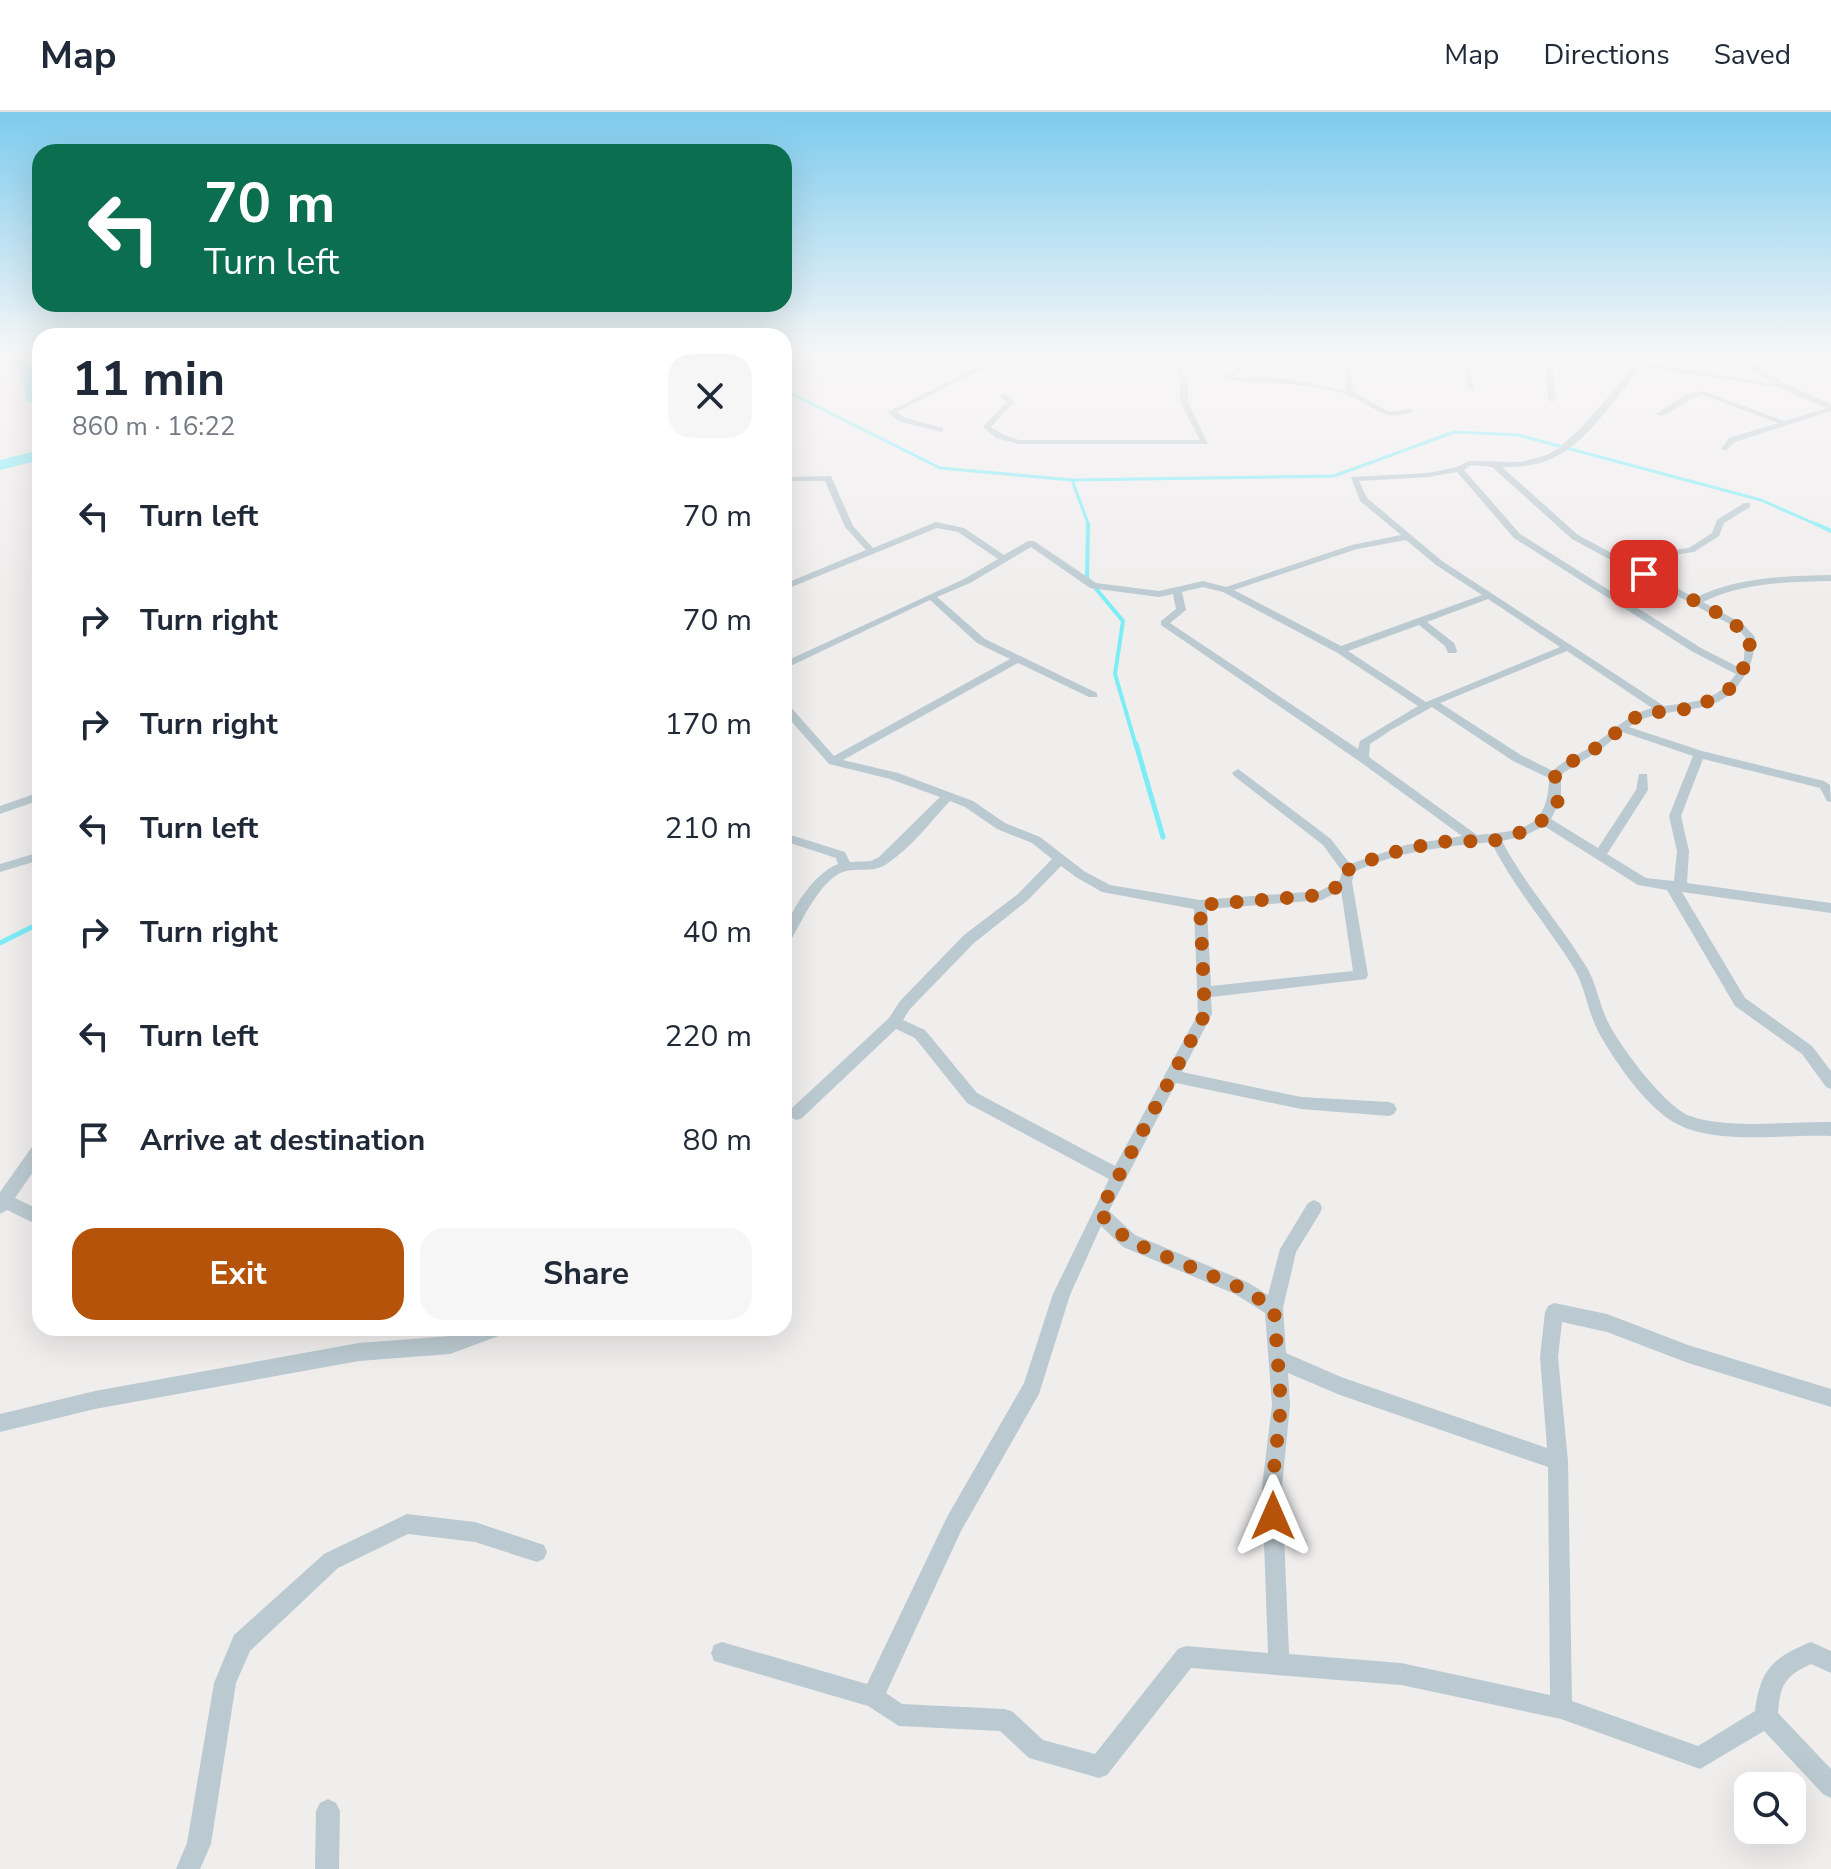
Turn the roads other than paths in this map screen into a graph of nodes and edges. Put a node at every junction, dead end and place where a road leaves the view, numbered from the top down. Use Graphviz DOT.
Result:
graph roads {
  1 [pos="999,436"];
  2 [pos="1202,436"];
  3 [pos="1581,436"];
  4 [pos="1743,436"];
  5 [pos="1725,449"];
  6 [pos="1494,464"];
  7 [pos="1459,469"];
  8 [pos="792,479"];
  9 [pos="1747,505"];
  10 [pos="1406,537"];
  11 [pos="872,552"];
  12 [pos="1002,558"];
  13 [pos="1618,560"];
  14 [pos="1831,578"];
  15 [pos="792,584"];
  16 [pos="1226,590"];
  17 [pos="1177,592"];
  18 [pos="931,596"];
  19 [pos="1486,597"];
  20 [pos="1695,602"];
  21 [pos="1422,622"];
  22 [pos="1568,647"];
  23 [pos="1340,650"];
  24 [pos="1452,651"];
  25 [pos="1016,660"];
  26 [pos="792,662"];
  27 [pos="1742,673"];
  28 [pos="1093,695"];
  29 [pos="1429,704"];
  30 [pos="1663,710"];
  31 [pos="792,717"];
  32 [pos="1622,728"];
  33 [pos="1699,754"];
  34 [pos="1363,758"];
  35 [pos="833,761"];
  36 [pos="1238,773"];
  37 [pos="1555,776"];
  38 [pos="1643,777"];
  39 [pos="1828,785"];
  40 [pos="948,796"];
  41 [pos="1831,798"];
  42 [pos="32,799"];
  43 [pos="0,810"];
  44 [pos="1543,820"];
  45 [pos="792,840"];
  46 [pos="1496,840"];
  47 [pos="1477,841"];
  48 [pos="1599,856"];
  49 [pos="32,858"];
  50 [pos="1061,858"];
  51 [pos="845,865"];
  52 [pos="0,868"];
  53 [pos="1347,876"];
  54 [pos="1675,885"];
  55 [pos="1200,905"];
  56 [pos="1831,908"];
  57 [pos="792,928"];
  58 [pos="1204,992"];
  59 [pos="894,1022"];
  60 [pos="1172,1076"];
  61 [pos="1831,1083"];
  62 [pos="1389,1109"];
  63 [pos="797,1113"];
  64 [pos="1831,1129"];
  65 [pos="32,1161"];
  66 [pos="1118,1176"];
  67 [pos="2,1204"];
  68 [pos="1314,1208"];
  69 [pos="1099,1213"];
  70 [pos="32,1215"];
  71 [pos="1274,1308"];
  72 [pos="475,1336"];
  73 [pos="1278,1359"];
  74 [pos="1831,1398"];
  75 [pos="0,1423"];
  76 [pos="1558,1461"];
  77 [pos="537,1552"];
  78 [pos="722,1653"];
  79 [pos="1831,1662"];
  80 [pos="1279,1666"];
  81 [pos="873,1697"];
  82 [pos="1561,1708"];
  83 [pos="1766,1717"];
  84 [pos="1831,1786"];
  85 [pos="328,1811"];
  86 [pos="188,1869"];
  87 [pos="327,1869"];
  1 -- 2 [label="street"];
  3 -- 6 [label="street"];
  4 -- 5 [label="street"];
  6 -- 7 [label="street"];
  6 -- 13 [label="street"];
  7 -- 10 [label="street"];
  7 -- 27 [label="street"];
  8 -- 11 [label="street"];
  9 -- 13 [label="street"];
  10 -- 16 [label="street"];
  10 -- 19 [label="street"];
  11 -- 12 [label="street"];
  11 -- 15 [label="street"];
  12 -- 17 [label="street"];
  12 -- 18 [label="street"];
  13 -- 20 [label="street"];
  14 -- 20 [label="street"];
  16 -- 17 [label="street"];
  16 -- 23 [label="street"];
  17 -- 34 [label="street"];
  18 -- 25 [label="street"];
  18 -- 26 [label="street"];
  19 -- 21 [label="street"];
  19 -- 22 [label="street"];
  20 -- 27 [label="street"];
  21 -- 23 [label="street"];
  21 -- 24 [label="street"];
  22 -- 29 [label="street"];
  22 -- 30 [label="street"];
  23 -- 29 [label="street"];
  25 -- 28 [label="street"];
  25 -- 35 [label="street"];
  27 -- 30 [label="street"];
  29 -- 34 [label="street"];
  29 -- 37 [label="street"];
  30 -- 32 [label="street"];
  31 -- 35 [label="street"];
  32 -- 33 [label="street"];
  32 -- 37 [label="street"];
  33 -- 39 [label="street"];
  33 -- 54 [label="street"];
  34 -- 47 [label="street"];
  35 -- 40 [label="street"];
  36 -- 53 [label="street"];
  37 -- 44 [label="street"];
  38 -- 48 [label="street"];
  39 -- 41 [label="street"];
  40 -- 50 [label="street"];
  40 -- 51 [label="street"];
  42 -- 43 [label="street"];
  44 -- 46 [label="street"];
  44 -- 48 [label="street"];
  45 -- 51 [label="street"];
  46 -- 47 [label="street"];
  46 -- 64 [label="street"];
  47 -- 53 [label="street"];
  48 -- 54 [label="street"];
  49 -- 52 [label="street"];
  50 -- 55 [label="street"];
  50 -- 59 [label="street"];
  51 -- 57 [label="street"];
  53 -- 55 [label="street"];
  53 -- 58 [label="street"];
  54 -- 56 [label="street"];
  54 -- 61 [label="street"];
  55 -- 58 [label="street"];
  58 -- 60 [label="street"];
  59 -- 63 [label="street"];
  59 -- 66 [label="street"];
  60 -- 62 [label="street"];
  60 -- 66 [label="street"];
  65 -- 67 [label="street"];
  66 -- 69 [label="street"];
  67 -- 70 [label="street"];
  68 -- 71 [label="street"];
  69 -- 71 [label="street"];
  69 -- 81 [label="street"];
  71 -- 73 [label="street"];
  72 -- 75 [label="street"];
  73 -- 76 [label="street"];
  73 -- 80 [label="street"];
  74 -- 76 [label="street"];
  76 -- 82 [label="street"];
  77 -- 86 [label="street"];
  78 -- 81 [label="street"];
  79 -- 83 [label="street"];
  80 -- 81 [label="street"];
  80 -- 82 [label="street"];
  82 -- 83 [label="street"];
  83 -- 84 [label="street"];
  85 -- 87 [label="street"];
}
